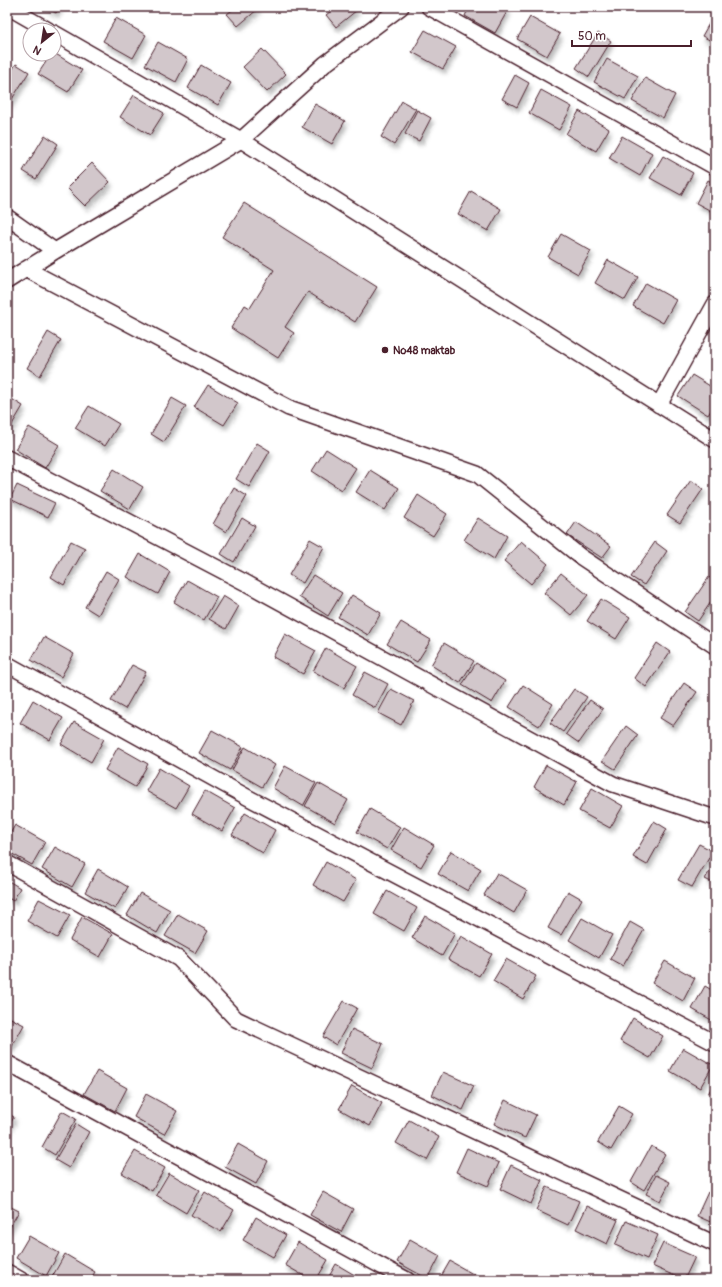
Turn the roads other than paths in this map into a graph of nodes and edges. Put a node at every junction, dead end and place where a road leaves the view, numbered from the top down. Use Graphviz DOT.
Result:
graph roads {
  1 [pos="8,7"];
  2 [pos="401,7"];
  3 [pos="429,7"];
  4 [pos="34,22"];
  5 [pos="62,38"];
  6 [pos="241,140"];
  7 [pos="715,168"];
  8 [pos="7,217"];
  9 [pos="55,250"];
  10 [pos="26,269"];
  11 [pos="7,281"];
  12 [pos="715,304"];
  13 [pos="659,405"];
  14 [pos="715,440"];
  15 [pos="7,458"];
  16 [pos="715,646"];
  17 [pos="7,664"];
  18 [pos="715,818"];
  19 [pos="7,863"];
  20 [pos="715,1043"];
  21 [pos="7,1063"];
  22 [pos="715,1244"];
  23 [pos="7,1272"];
  24 [pos="22,1280"];
  25 [pos="407,1280"];
  1 -- 4 [label="street"];
  2 -- 6 [label="street"];
  3 -- 7 [label="street"];
  5 -- 6 [label="street"];
  6 -- 9 [label="street"];
  6 -- 13 [label="street"];
  8 -- 9 [label="street"];
  9 -- 10 [label="street"];
  10 -- 11 [label="street"];
  10 -- 16 [label="street"];
  12 -- 13 [label="street"];
  13 -- 14 [label="street"];
  15 -- 18 [label="street"];
  17 -- 20 [label="street"];
  19 -- 22 [label="street"];
  21 -- 25 [label="street"];
  23 -- 24 [label="street"];
}
